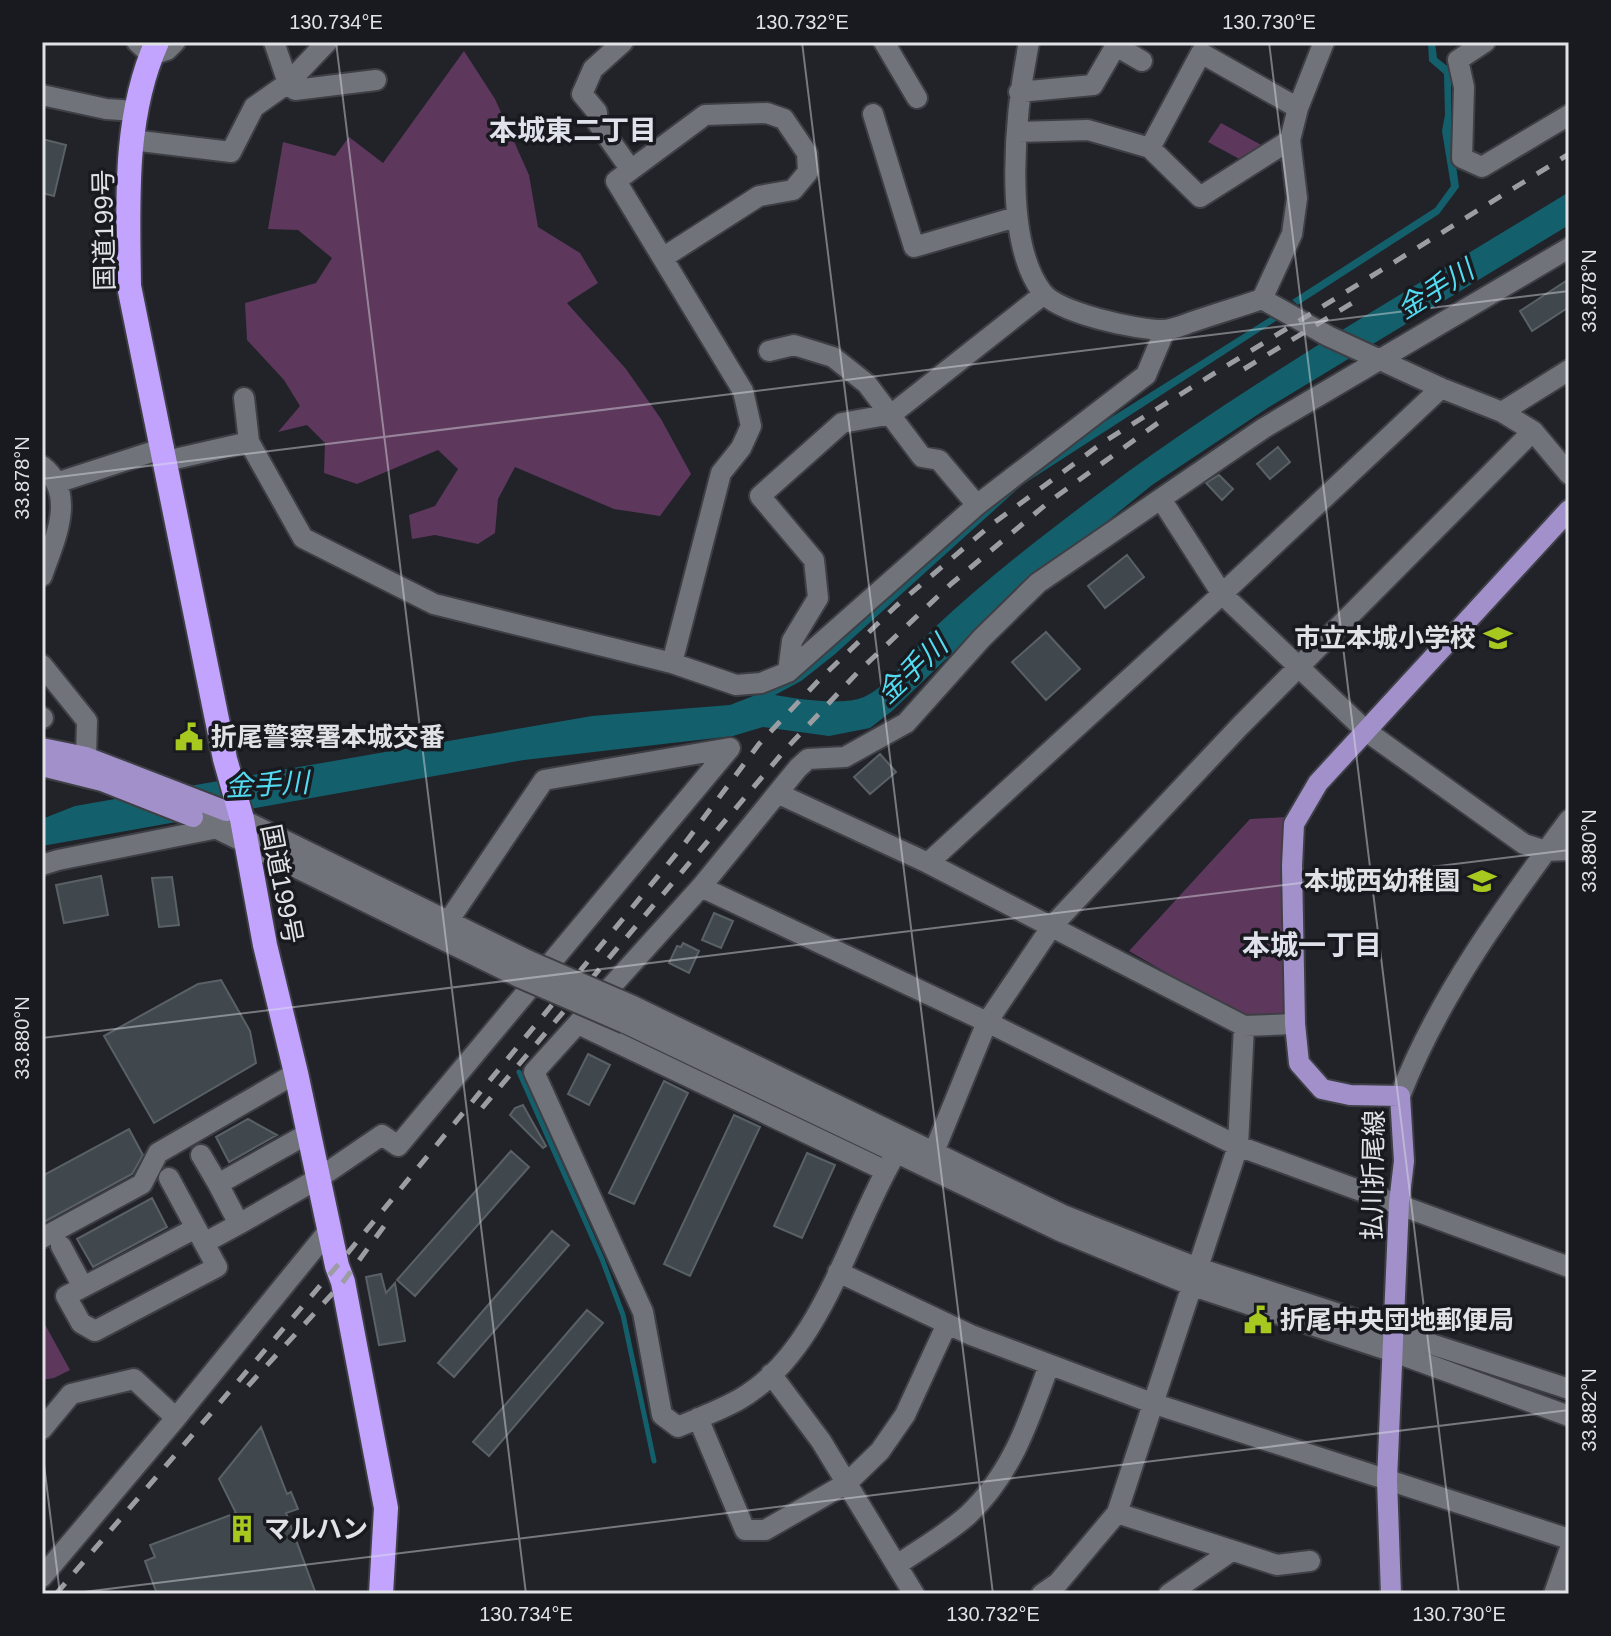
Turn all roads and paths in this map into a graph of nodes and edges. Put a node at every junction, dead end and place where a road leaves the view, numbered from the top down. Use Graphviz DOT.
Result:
graph roads {
  1 [pos="175,42"];
  2 [pos="274,42"];
  3 [pos="327,42"];
  4 [pos="623,42"];
  5 [pos="884,42"];
  6 [pos="1029,42"];
  7 [pos="1324,42"];
  8 [pos="1485,42"];
  9 [pos="1117,44"];
  10 [pos="148,46"];
  11 [pos="1142,61"];
  12 [pos="376,80"];
  13 [pos="288,83"];
  14 [pos="1019,92"];
  15 [pos="42,95"];
  16 [pos="917,98"];
  17 [pos="1298,108"];
  18 [pos="136,111"];
  19 [pos="874,114"];
  20 [pos="1569,115"];
  21 [pos="1018,132"];
  22 [pos="132,140"];
  23 [pos="1290,140"];
  24 [pos="1150,148"];
  25 [pos="631,170"];
  26 [pos="1016,217"];
  27 [pos="1569,248"];
  28 [pos="664,257"];
  29 [pos="1044,294"];
  30 [pos="1262,299"];
  31 [pos="1165,330"];
  32 [pos="769,351"];
  33 [pos="1372,356"];
  34 [pos="1569,370"];
  35 [pos="1441,388"];
  36 [pos="244,398"];
  37 [pos="1502,412"];
  38 [pos="885,416"];
  39 [pos="1533,431"];
  40 [pos="249,442"];
  41 [pos="165,454"];
  42 [pos="42,466"];
  43 [pos="1569,474"];
  44 [pos="56,483"];
  45 [pos="1161,499"];
  46 [pos="977,505"];
  47 [pos="1569,510"];
  48 [pos="42,576"];
  49 [pos="1222,594"];
  50 [pos="672,663"];
  51 [pos="42,665"];
  52 [pos="1300,666"];
  53 [pos="788,672"];
  54 [pos="1366,731"];
  55 [pos="42,748"];
  56 [pos="86,757"];
  57 [pos="42,766"];
  58 [pos="126,782"];
  59 [pos="779,794"];
  60 [pos="193,817"];
  61 [pos="229,819"];
  62 [pos="1569,820"];
  63 [pos="246,844"];
  64 [pos="1569,850"];
  65 [pos="1546,851"];
  66 [pos="928,863"];
  67 [pos="42,865"];
  68 [pos="701,887"];
  69 [pos="449,920"];
  70 [pos="1052,926"];
  71 [pos="524,969"];
  72 [pos="629,1015"];
  73 [pos="987,1022"];
  74 [pos="578,1024"];
  75 [pos="1295,1024"];
  76 [pos="1244,1026"];
  77 [pos="296,1073"];
  78 [pos="1400,1096"];
  79 [pos="309,1133"];
  80 [pos="1238,1146"];
  81 [pos="201,1155"];
  82 [pos="930,1159"];
  83 [pos="891,1162"];
  84 [pos="169,1178"];
  85 [pos="319,1178"];
  86 [pos="218,1184"];
  87 [pos="1399,1203"];
  88 [pos="239,1224"];
  89 [pos="330,1229"];
  90 [pos="200,1236"];
  91 [pos="51,1242"];
  92 [pos="1569,1267"];
  93 [pos="838,1272"];
  94 [pos="1195,1277"];
  95 [pos="83,1287"];
  96 [pos="947,1324"];
  97 [pos="1394,1343"];
  98 [pos="1049,1365"];
  99 [pos="771,1374"];
  100 [pos="1569,1389"];
  101 [pos="1152,1403"];
  102 [pos="1569,1416"];
  103 [pos="176,1418"];
  104 [pos="698,1418"];
  105 [pos="42,1429"];
  106 [pos="1387,1480"];
  107 [pos="847,1483"];
  108 [pos="1117,1513"];
  109 [pos="1569,1539"];
  110 [pos="1569,1551"];
  111 [pos="1230,1552"];
  112 [pos="1310,1561"];
  113 [pos="897,1565"];
  114 [pos="42,1577"];
  115 [pos="381,1594"];
  116 [pos="914,1594"];
  117 [pos="1042,1594"];
  118 [pos="1169,1594"];
  119 [pos="1391,1594"];
  120 [pos="1554,1594"];
  1 -- 10 [label="street"];
  2 -- 13 [label="street"];
  3 -- 13 [label="street"];
  4 -- 25 [label="street"];
  5 -- 16 [label="street"];
  6 -- 14 [label="street"];
  7 -- 17 [label="street"];
  8 -- 20 [label="street"];
  9 -- 11 [label="street"];
  9 -- 14 [label="street"];
  10 -- 18 [label="highway, 国道199号"];
  12 -- 13 [label="street"];
  13 -- 22 [label="street"];
  14 -- 21 [label="street"];
  15 -- 18 [label="street"];
  17 -- 23 [label="street"];
  17 -- 24 [label="street"];
  18 -- 22 [label="highway, 国道199号"];
  19 -- 26 [label="street"];
  21 -- 24 [label="street"];
  21 -- 26 [label="street"];
  22 -- 41 [label="highway, 国道199号"];
  23 -- 24 [label="street"];
  23 -- 30 [label="street"];
  25 -- 28 [label="street"];
  25 -- 28 [label="street"];
  26 -- 29 [label="street"];
  27 -- 33 [label="street"];
  28 -- 50 [label="street"];
  29 -- 31 [label="street"];
  29 -- 38 [label="street"];
  30 -- 31 [label="street"];
  30 -- 33 [label="street"];
  31 -- 46 [label="street"];
  32 -- 38 [label="street"];
  33 -- 35 [label="street"];
  33 -- 45 [label="street"];
  34 -- 37 [label="street"];
  35 -- 37 [label="street"];
  35 -- 49 [label="street"];
  36 -- 40 [label="street"];
  37 -- 39 [label="street"];
  38 -- 46 [label="street"];
  38 -- 53 [label="street"];
  39 -- 43 [label="street"];
  39 -- 52 [label="street"];
  40 -- 41 [label="street"];
  40 -- 50 [label="street"];
  41 -- 44 [label="street"];
  41 -- 61 [label="highway, 国道199号"];
  42 -- 44 [label="street"];
  44 -- 48 [label="street"];
  45 -- 49 [label="street"];
  45 -- 59 [label="street"];
  46 -- 53 [label="street"];
  47 -- 54 [label="main road, 払川折尾線"];
  49 -- 52 [label="street"];
  49 -- 66 [label="street"];
  50 -- 53 [label="street"];
  51 -- 56 [label="street"];
  52 -- 54 [label="street"];
  52 -- 70 [label="street"];
  54 -- 65 [label="street"];
  54 -- 75 [label="main road, 払川折尾線"];
  55 -- 56 [label="main road"];
  56 -- 58 [label="main road"];
  57 -- 58 [label="main road"];
  58 -- 60 [label="main road"];
  58 -- 61 [label="main road"];
  59 -- 66 [label="street"];
  59 -- 68 [label="street"];
  60 -- 61 [label="street"];
  61 -- 63 [label="highway, 国道199号"];
  61 -- 67 [label="street"];
  61 -- 69 [label="street"];
  62 -- 65 [label="street"];
  63 -- 71 [label="street"];
  63 -- 77 [label="highway, 国道199号"];
  64 -- 65 [label="street"];
  65 -- 78 [label="street"];
  66 -- 70 [label="street"];
  68 -- 73 [label="street"];
  68 -- 74 [label="street"];
  69 -- 71 [label="street"];
  69 -- 85 [label="street"];
  70 -- 73 [label="street"];
  70 -- 76 [label="street"];
  71 -- 72 [label="street, bridge"];
  72 -- 82 [label="street"];
  72 -- 83 [label="street"];
  73 -- 80 [label="street"];
  73 -- 82 [label="street"];
  74 -- 83 [label="street"];
  74 -- 104 [label="street"];
  75 -- 76 [label="street"];
  75 -- 78 [label="main road, 払川折尾線"];
  76 -- 80 [label="street"];
  77 -- 79 [label="highway, 国道199号"];
  77 -- 91 [label="street"];
  78 -- 87 [label="main road, 払川折尾線"];
  79 -- 85 [label="highway, 国道199号"];
  79 -- 86 [label="street"];
  80 -- 87 [label="street"];
  80 -- 94 [label="street"];
  81 -- 86 [label="street"];
  82 -- 83 [label="street"];
  82 -- 94 [label="street"];
  83 -- 93 [label="street"];
  84 -- 90 [label="street"];
  85 -- 88 [label="street"];
  85 -- 89 [label="highway, 国道199号"];
  86 -- 88 [label="street"];
  87 -- 92 [label="street"];
  87 -- 97 [label="main road, 払川折尾線"];
  88 -- 90 [label="street"];
  89 -- 103 [label="street"];
  89 -- 115 [label="highway, 国道199号"];
  90 -- 95 [label="street"];
  90 -- 95 [label="street"];
  91 -- 95 [label="street"];
  93 -- 96 [label="street"];
  93 -- 99 [label="street"];
  94 -- 97 [label="street"];
  94 -- 101 [label="street"];
  96 -- 98 [label="street"];
  96 -- 107 [label="street"];
  97 -- 100 [label="street"];
  97 -- 102 [label="street"];
  97 -- 106 [label="main road, 払川折尾線"];
  98 -- 101 [label="street"];
  98 -- 113 [label="street"];
  99 -- 104 [label="street"];
  99 -- 107 [label="street"];
  101 -- 106 [label="street"];
  101 -- 108 [label="street"];
  103 -- 105 [label="street"];
  103 -- 114 [label="street"];
  104 -- 107 [label="street"];
  106 -- 109 [label="street"];
  106 -- 119 [label="main road, 払川折尾線"];
  107 -- 113 [label="street"];
  108 -- 111 [label="street"];
  108 -- 117 [label="street"];
  110 -- 120 [label="street"];
  111 -- 112 [label="street"];
  111 -- 118 [label="street"];
  113 -- 116 [label="street"];
}
